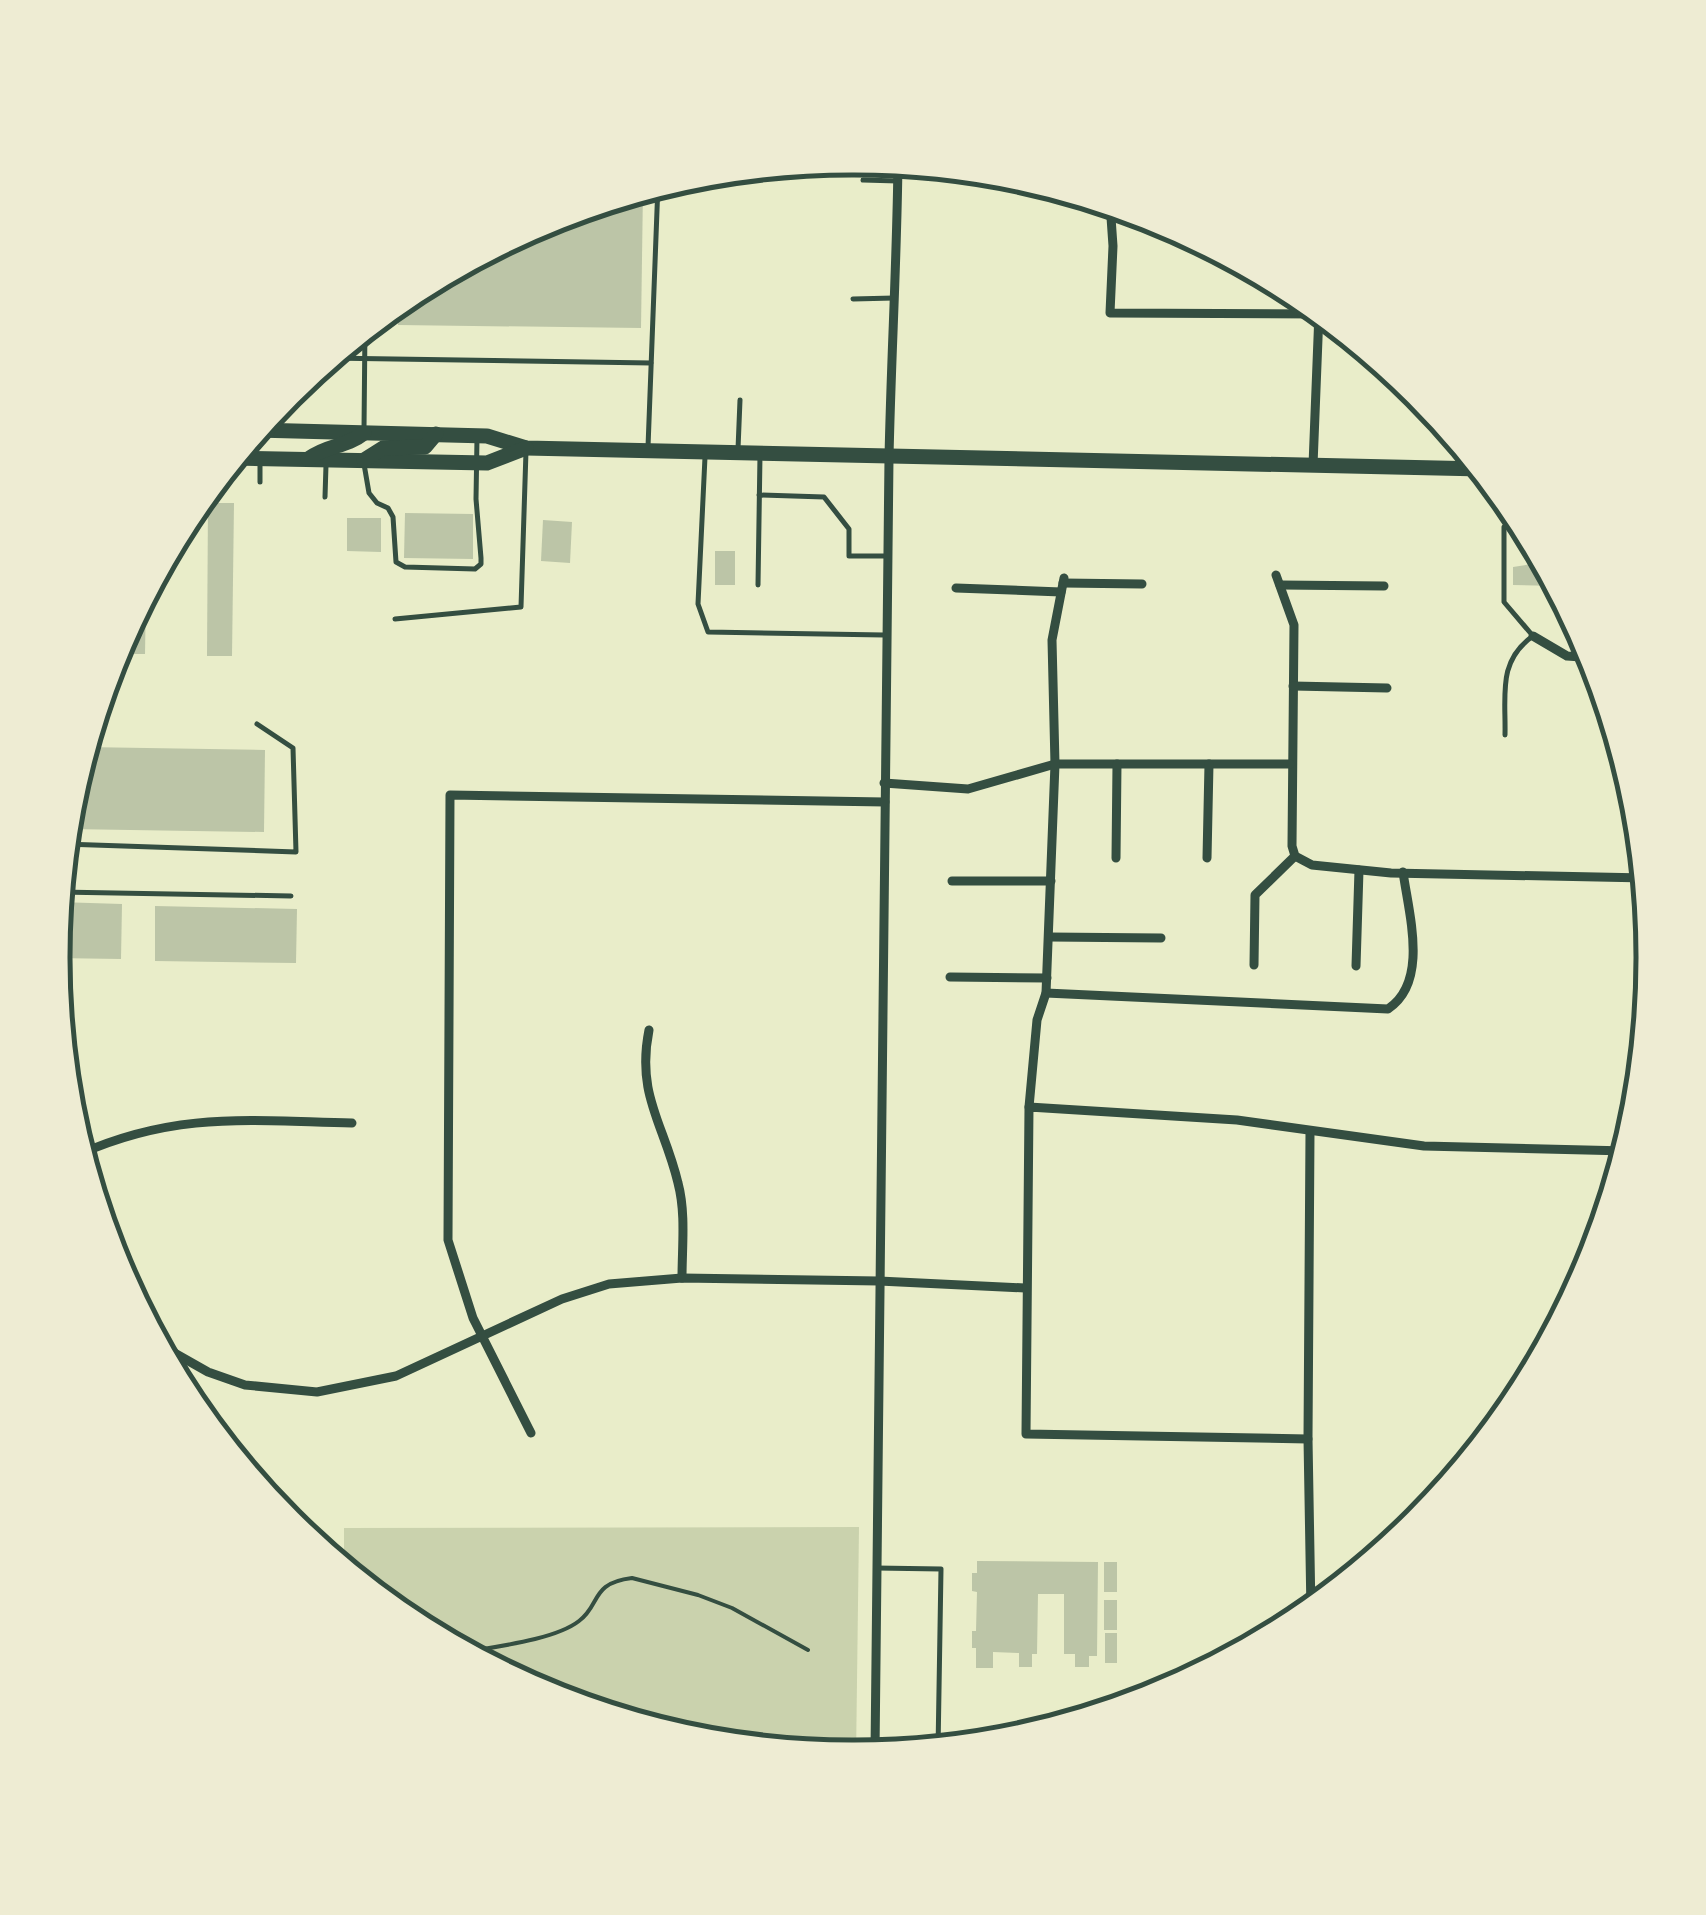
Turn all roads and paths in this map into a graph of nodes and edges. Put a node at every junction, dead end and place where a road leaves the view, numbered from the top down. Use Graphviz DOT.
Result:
graph roads {
  1 [pos="898,176"];
  2 [pos="863,180"];
  3 [pos="898,181"];
  4 [pos="657,199"];
  5 [pos="1111,218"];
  6 [pos="897,298"];
  7 [pos="854,299"];
  8 [pos="1297,312"];
  9 [pos="1319,328"];
  10 [pos="364,346"];
  11 [pos="349,359"];
  12 [pos="364,359"];
  13 [pos="651,363"];
  14 [pos="740,400"];
  15 [pos="274,430"];
  16 [pos="364,433"];
  17 [pos="436,434"];
  18 [pos="478,436"];
  19 [pos="526,448"];
  20 [pos="648,450"];
  21 [pos="705,451"];
  22 [pos="738,452"];
  23 [pos="760,452"];
  24 [pos="889,455"];
  25 [pos="250,458"];
  26 [pos="260,458"];
  27 [pos="308,460"];
  28 [pos="326,460"];
  29 [pos="363,460"];
  30 [pos="477,463"];
  31 [pos="1313,465"];
  32 [pos="1464,469"];
  33 [pos="260,482"];
  34 [pos="759,495"];
  35 [pos="325,497"];
  36 [pos="1504,528"];
  37 [pos="889,556"];
  38 [pos="1063,584"];
  39 [pos="1142,584"];
  40 [pos="758,585"];
  41 [pos="1384,586"];
  42 [pos="956,588"];
  43 [pos="395,619"];
  44 [pos="887,635"];
  45 [pos="1532,636"];
  46 [pos="1575,657"];
  47 [pos="1292,686"];
  48 [pos="1387,688"];
  49 [pos="256,724"];
  50 [pos="1505,736"];
  51 [pos="1056,764"];
  52 [pos="1117,764"];
  53 [pos="1209,764"];
  54 [pos="1290,764"];
  55 [pos="884,783"];
  56 [pos="885,802"];
  57 [pos="79,845"];
  58 [pos="1295,856"];
  59 [pos="1116,858"];
  60 [pos="1207,858"];
  61 [pos="1358,870"];
  62 [pos="1403,872"];
  63 [pos="1631,878"];
  64 [pos="952,881"];
  65 [pos="1051,881"];
  66 [pos="73,892"];
  67 [pos="292,896"];
  68 [pos="1049,937"];
  69 [pos="1161,938"];
  70 [pos="1254,966"];
  71 [pos="1356,966"];
  72 [pos="950,977"];
  73 [pos="1047,978"];
  74 [pos="1046,992"];
  75 [pos="649,1030"];
  76 [pos="1028,1108"];
  77 [pos="352,1123"];
  78 [pos="1310,1132"];
  79 [pos="94,1148"];
  80 [pos="1611,1150"];
  81 [pos="682,1278"];
  82 [pos="879,1280"];
  83 [pos="1025,1288"];
  84 [pos="484,1336"];
  85 [pos="180,1357"];
  86 [pos="531,1433"];
  87 [pos="1308,1438"];
  88 [pos="876,1568"];
  89 [pos="1311,1593"];
  90 [pos="484,1648"];
  91 [pos="808,1650"];
  92 [pos="938,1736"];
  93 [pos="875,1740"];
  1 -- 3 [label="street"];
  2 -- 3 [label="lane"];
  3 -- 6 [label="street"];
  4 -- 13 [label="lane"];
  5 -- 8 [label="street"];
  6 -- 7 [label="lane"];
  6 -- 24 [label="street"];
  9 -- 31 [label="street"];
  10 -- 12 [label="lane"];
  11 -- 12 [label="lane"];
  12 -- 13 [label="lane"];
  12 -- 16 [label="lane"];
  13 -- 20 [label="lane"];
  14 -- 22 [label="lane"];
  15 -- 16 [label="main road"];
  16 -- 17 [label="main road"];
  16 -- 27 [label="main road"];
  17 -- 18 [label="main road"];
  17 -- 29 [label="main road"];
  18 -- 19 [label="main road"];
  18 -- 30 [label="lane"];
  19 -- 20 [label="main road"];
  19 -- 30 [label="main road"];
  19 -- 43 [label="lane"];
  20 -- 21 [label="main road"];
  21 -- 22 [label="main road"];
  21 -- 44 [label="lane"];
  22 -- 23 [label="main road"];
  23 -- 24 [label="main road"];
  23 -- 34 [label="lane"];
  24 -- 31 [label="main road"];
  24 -- 37 [label="street"];
  25 -- 26 [label="main road"];
  26 -- 27 [label="main road"];
  26 -- 33 [label="lane"];
  27 -- 28 [label="main road"];
  28 -- 29 [label="main road"];
  28 -- 35 [label="lane"];
  29 -- 30 [label="main road"];
  29 -- 30 [label="lane"];
  31 -- 32 [label="main road"];
  34 -- 37 [label="lane"];
  34 -- 40 [label="lane"];
  36 -- 45 [label="lane"];
  37 -- 44 [label="street"];
  38 -- 39 [label="street"];
  38 -- 42 [label="street"];
  38 -- 51 [label="street"];
  41 -- 47 [label="street"];
  44 -- 55 [label="street"];
  45 -- 46 [label="street"];
  45 -- 50 [label="lane"];
  47 -- 48 [label="street"];
  47 -- 54 [label="street"];
  49 -- 57 [label="lane"];
  51 -- 52 [label="street"];
  51 -- 55 [label="street"];
  51 -- 65 [label="street"];
  52 -- 53 [label="street"];
  52 -- 59 [label="street"];
  53 -- 54 [label="street"];
  53 -- 60 [label="street"];
  54 -- 58 [label="street"];
  55 -- 56 [label="street"];
  56 -- 82 [label="street"];
  56 -- 84 [label="street"];
  58 -- 61 [label="street"];
  58 -- 70 [label="street"];
  61 -- 62 [label="street"];
  61 -- 71 [label="street"];
  62 -- 63 [label="street"];
  62 -- 74 [label="street"];
  64 -- 65 [label="street"];
  65 -- 68 [label="street"];
  66 -- 67 [label="lane"];
  68 -- 69 [label="street"];
  68 -- 73 [label="street"];
  72 -- 73 [label="street"];
  73 -- 74 [label="street"];
  74 -- 76 [label="street"];
  75 -- 81 [label="street"];
  76 -- 78 [label="street"];
  76 -- 83 [label="street"];
  77 -- 79 [label="street"];
  78 -- 80 [label="street"];
  78 -- 87 [label="street"];
  81 -- 82 [label="street"];
  81 -- 84 [label="street"];
  82 -- 83 [label="street"];
  82 -- 88 [label="street"];
  83 -- 87 [label="street"];
  84 -- 85 [label="street"];
  84 -- 86 [label="street"];
  87 -- 89 [label="street"];
  88 -- 92 [label="lane"];
  88 -- 93 [label="street"];
  90 -- 91 [label="path"];
}
